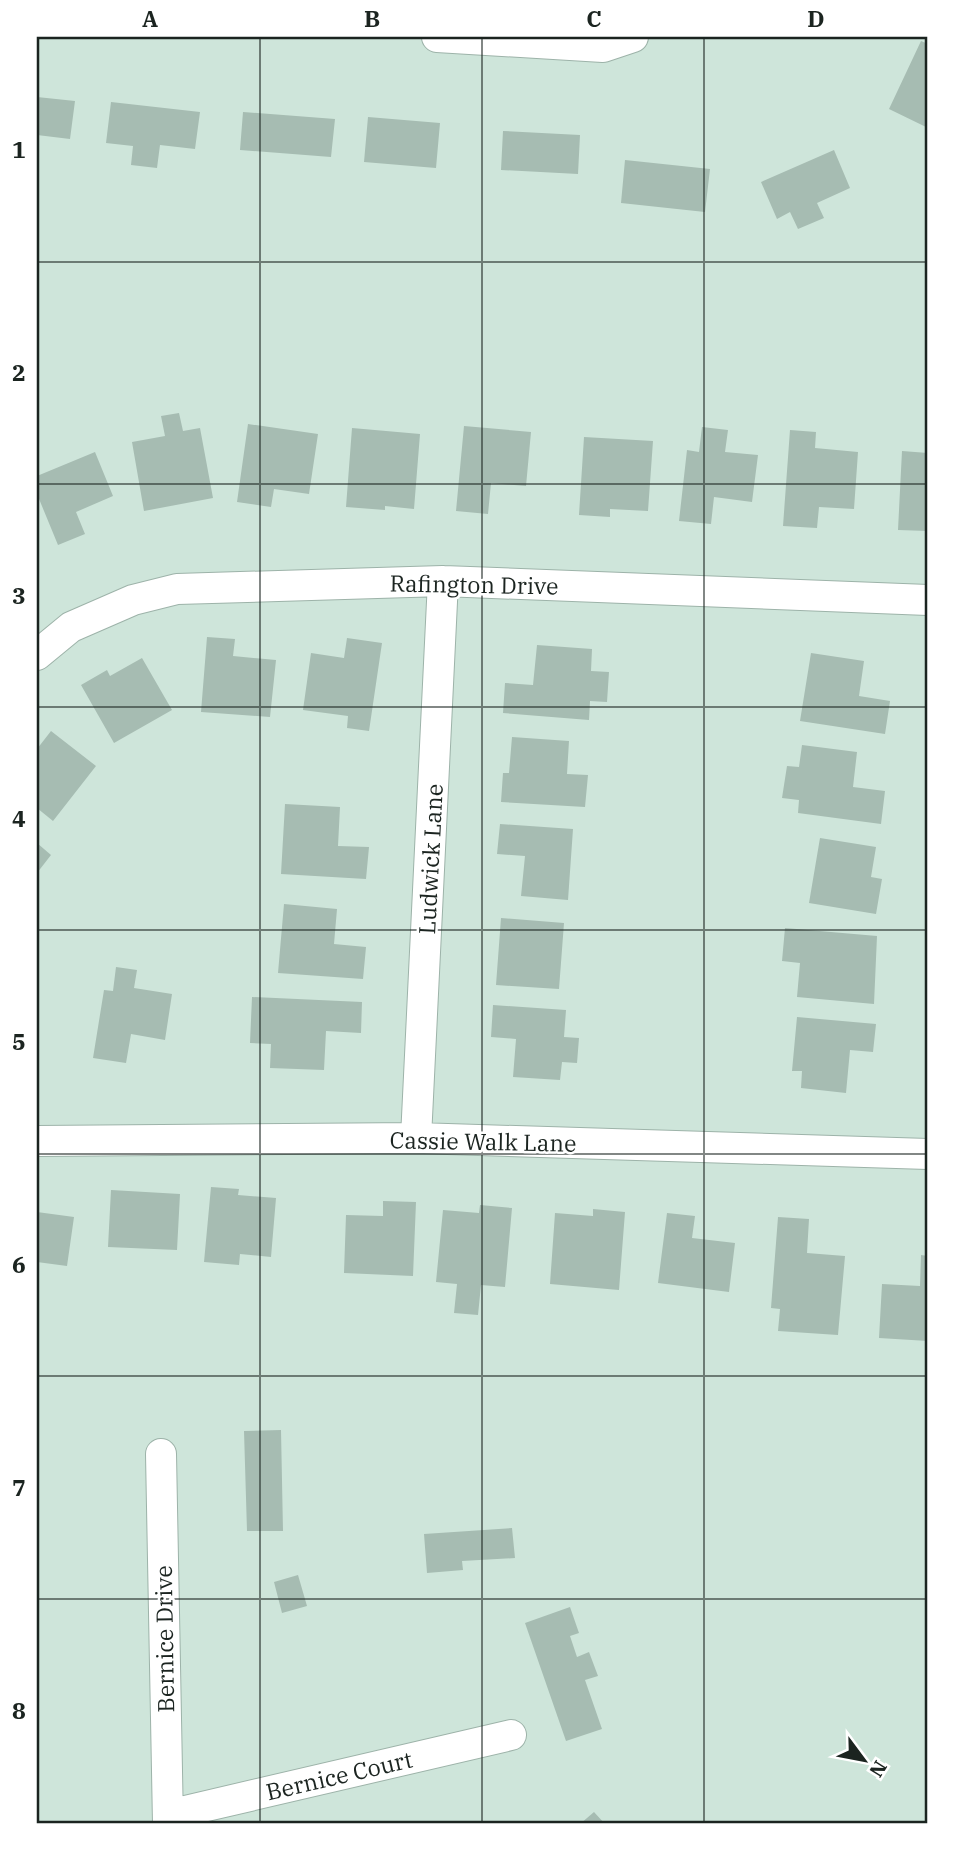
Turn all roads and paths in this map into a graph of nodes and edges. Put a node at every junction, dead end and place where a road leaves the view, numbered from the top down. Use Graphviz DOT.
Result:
graph roads {
  1 [pos="437,37"];
  2 [pos="633,37"];
  3 [pos="443,581"];
  4 [pos="928,600"];
  5 [pos="37,655"];
  6 [pos="416,1138"];
  7 [pos="37,1141"];
  8 [pos="928,1154"];
  9 [pos="161,1454"];
  10 [pos="511,1735"];
  11 [pos="168,1820"];
  1 -- 2 [label="street"];
  3 -- 4 [label="street, Rafington Drive"];
  3 -- 5 [label="street, Rafington Drive"];
  3 -- 6 [label="street, Ludwick Lane"];
  6 -- 7 [label="street, Cassie Walk Lane"];
  6 -- 8 [label="street, Cassie Walk Lane"];
  9 -- 11 [label="street, Bernice Drive"];
  10 -- 11 [label="street, Bernice Court"];
}
